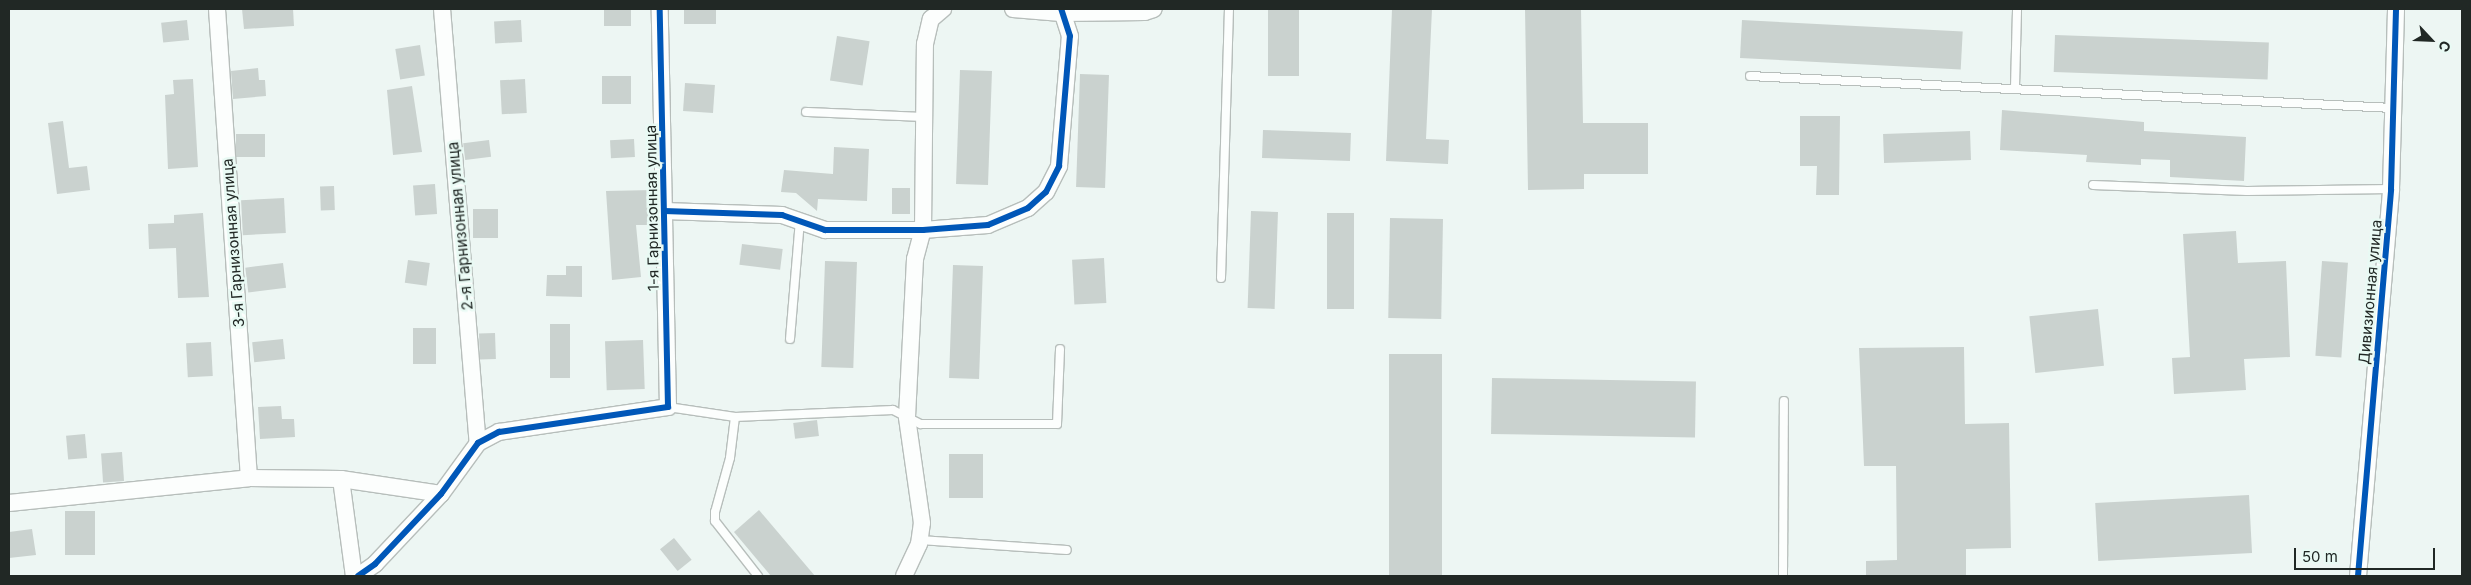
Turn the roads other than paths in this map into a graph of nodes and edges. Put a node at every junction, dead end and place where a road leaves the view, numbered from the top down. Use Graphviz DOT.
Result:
graph roads {
  1 [pos="217,9"];
  2 [pos="442,9"];
  3 [pos="660,9"];
  4 [pos="943,9"];
  5 [pos="1013,9"];
  6 [pos="1154,9"];
  7 [pos="1229,9"];
  8 [pos="2017,9"];
  9 [pos="2396,9"];
  10 [pos="1061,11"];
  11 [pos="1750,76"];
  12 [pos="2015,87"];
  13 [pos="2392,108"];
  14 [pos="806,112"];
  15 [pos="925,117"];
  16 [pos="2093,185"];
  17 [pos="2391,189"];
  18 [pos="664,211"];
  19 [pos="800,221"];
  20 [pos="923,230"];
  21 [pos="1221,278"];
  22 [pos="790,339"];
  23 [pos="1060,349"];
  24 [pos="1784,401"];
  25 [pos="668,408"];
  26 [pos="735,417"];
  27 [pos="907,417"];
  28 [pos="478,443"];
  29 [pos="249,478"];
  30 [pos="341,479"];
  31 [pos="441,494"];
  32 [pos="9,503"];
  33 [pos="920,540"];
  34 [pos="1067,550"];
  35 [pos="354,576"];
  36 [pos="358,576"];
  37 [pos="758,576"];
  38 [pos="904,576"];
  39 [pos="1784,576"];
  40 [pos="2358,576"];
  1 -- 29 [label="street, 3-я Гарнизонная улица"];
  2 -- 28 [label="street, 2-я Гарнизонная улица"];
  3 -- 18 [label="street, 1-я Гарнизонная улица"];
  4 -- 15 [label="street"];
  5 -- 10 [label="street"];
  6 -- 10 [label="street"];
  7 -- 21 [label="lane"];
  8 -- 12 [label="lane"];
  9 -- 13 [label="street, Дивизионная улица"];
  10 -- 20 [label="street"];
  11 -- 12 [label="lane"];
  12 -- 13 [label="lane"];
  13 -- 17 [label="street, Дивизионная улица"];
  14 -- 15 [label="lane"];
  15 -- 20 [label="street"];
  16 -- 17 [label="lane"];
  17 -- 40 [label="street, Дивизионная улица"];
  18 -- 19 [label="street"];
  18 -- 25 [label="street, 1-я Гарнизонная улица"];
  19 -- 20 [label="street"];
  19 -- 22 [label="lane"];
  20 -- 27 [label="street"];
  23 -- 27 [label="lane"];
  24 -- 39 [label="lane"];
  25 -- 26 [label="lane"];
  25 -- 28 [label="street"];
  26 -- 27 [label="lane"];
  26 -- 37 [label="lane"];
  27 -- 33 [label="street"];
  28 -- 31 [label="street"];
  29 -- 30 [label="street"];
  29 -- 32 [label="street"];
  30 -- 31 [label="street"];
  30 -- 35 [label="street"];
  31 -- 36 [label="street"];
  33 -- 34 [label="lane"];
  33 -- 38 [label="street"];
}
